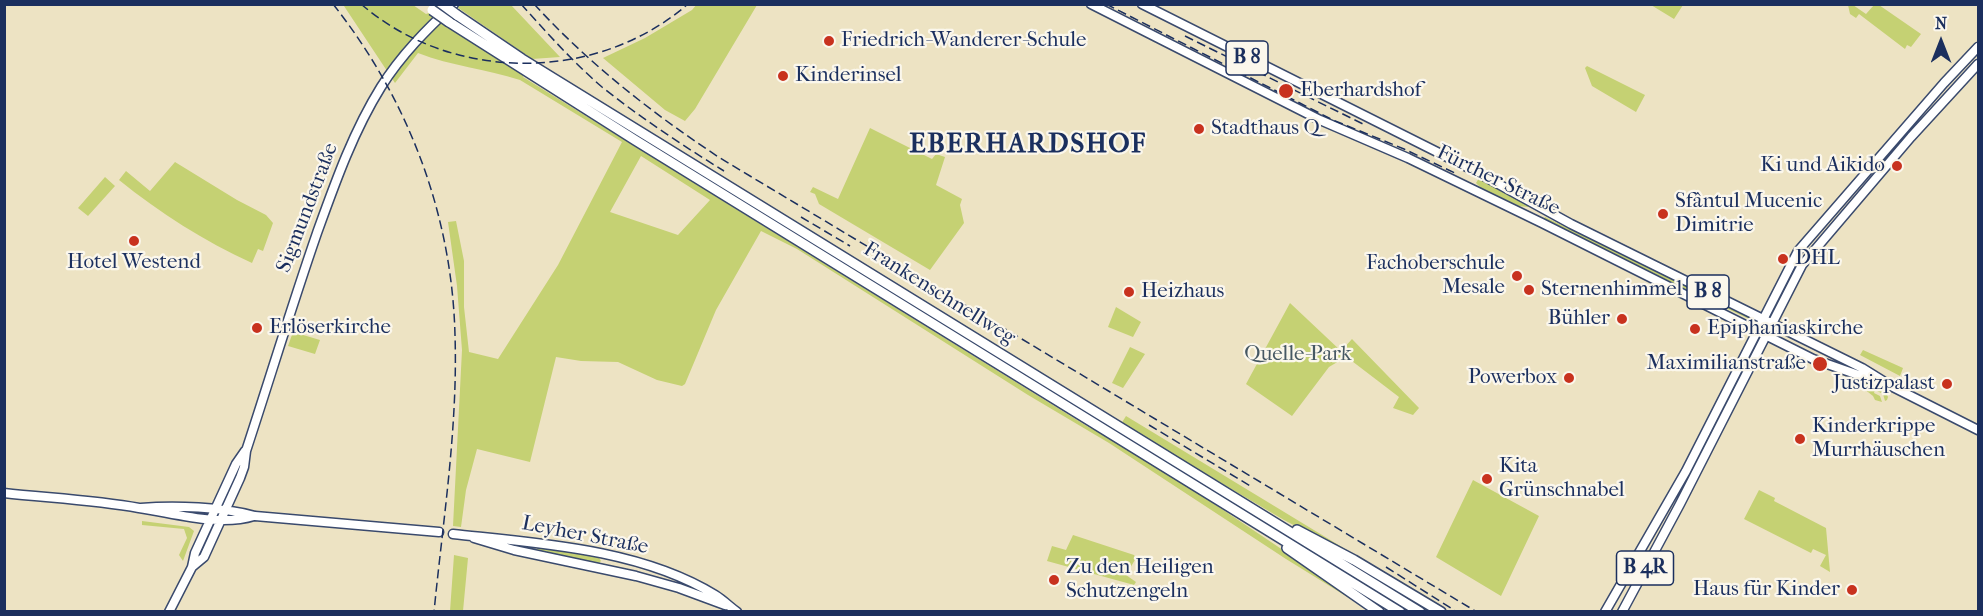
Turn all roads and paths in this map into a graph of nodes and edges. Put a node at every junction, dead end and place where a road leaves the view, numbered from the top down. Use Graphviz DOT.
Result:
graph roads {
  1 [pos="442,4"];
  2 [pos="453,4"];
  3 [pos="1091,4"];
  4 [pos="1142,4"];
  5 [pos="428,7"];
  6 [pos="1978,46"];
  7 [pos="1978,64"];
  8 [pos="1762,320"];
  9 [pos="1772,324"];
  10 [pos="1757,330"];
  11 [pos="1766,335"];
  12 [pos="1891,386"];
  13 [pos="1978,430"];
  14 [pos="246,451"];
  15 [pos="4,494"];
  16 [pos="213,514"];
  17 [pos="224,515"];
  18 [pos="1270,519"];
  19 [pos="1265,528"];
  20 [pos="440,532"];
  21 [pos="192,567"];
  22 [pos="728,606"];
  23 [pos="169,612"];
  24 [pos="737,612"];
  25 [pos="1380,612"];
  26 [pos="1400,612"];
  27 [pos="1420,612"];
  28 [pos="1441,612"];
  29 [pos="1605,612"];
  30 [pos="1622,612"];
  1 -- 18 [label="highway, Frankenschnellweg, bridge"];
  2 -- 14 [label="main road, Sigmundstraße"];
  3 -- 10 [label="main road, Fürther Straße / B 8"];
  4 -- 8 [label="main road, Fürther Straße / B 8"];
  5 -- 19 [label="highway, Frankenschnellweg, bridge"];
  6 -- 8 [label="main road, B 4R"];
  7 -- 9 [label="main road, B 4R"];
  8 -- 9 [label="main road, Fürther Straße"];
  8 -- 10 [label="main road, B 4R"];
  9 -- 11 [label="main road, B 4R"];
  9 -- 12 [label="main road, Fürther Straße"];
  10 -- 11 [label="main road, Fürther Straße"];
  10 -- 29 [label="main road, B 4R"];
  11 -- 12 [label="main road, Fürther Straße"];
  11 -- 30 [label="main road, B 4R"];
  12 -- 13 [label="main road, Fürther Straße"];
  14 -- 16 [label="main road, Sigmundstraße"];
  14 -- 17 [label="main road, Sigmundstraße"];
  15 -- 16 [label="main road"];
  16 -- 17 [label="main road"];
  16 -- 21 [label="main road, Sigmundstraße"];
  17 -- 20 [label="main road"];
  17 -- 21 [label="main road, Sigmundstraße"];
  18 -- 27 [label="highway, Frankenschnellweg"];
  18 -- 28 [label="highway"];
  19 -- 25 [label="highway"];
  19 -- 26 [label="highway, Frankenschnellweg"];
  21 -- 23 [label="main road, Sigmundstraße"];
  22 -- 22 [label="main road, Leyher Straße"];
  22 -- 24 [label="main road, Leyher Straße"];
}
